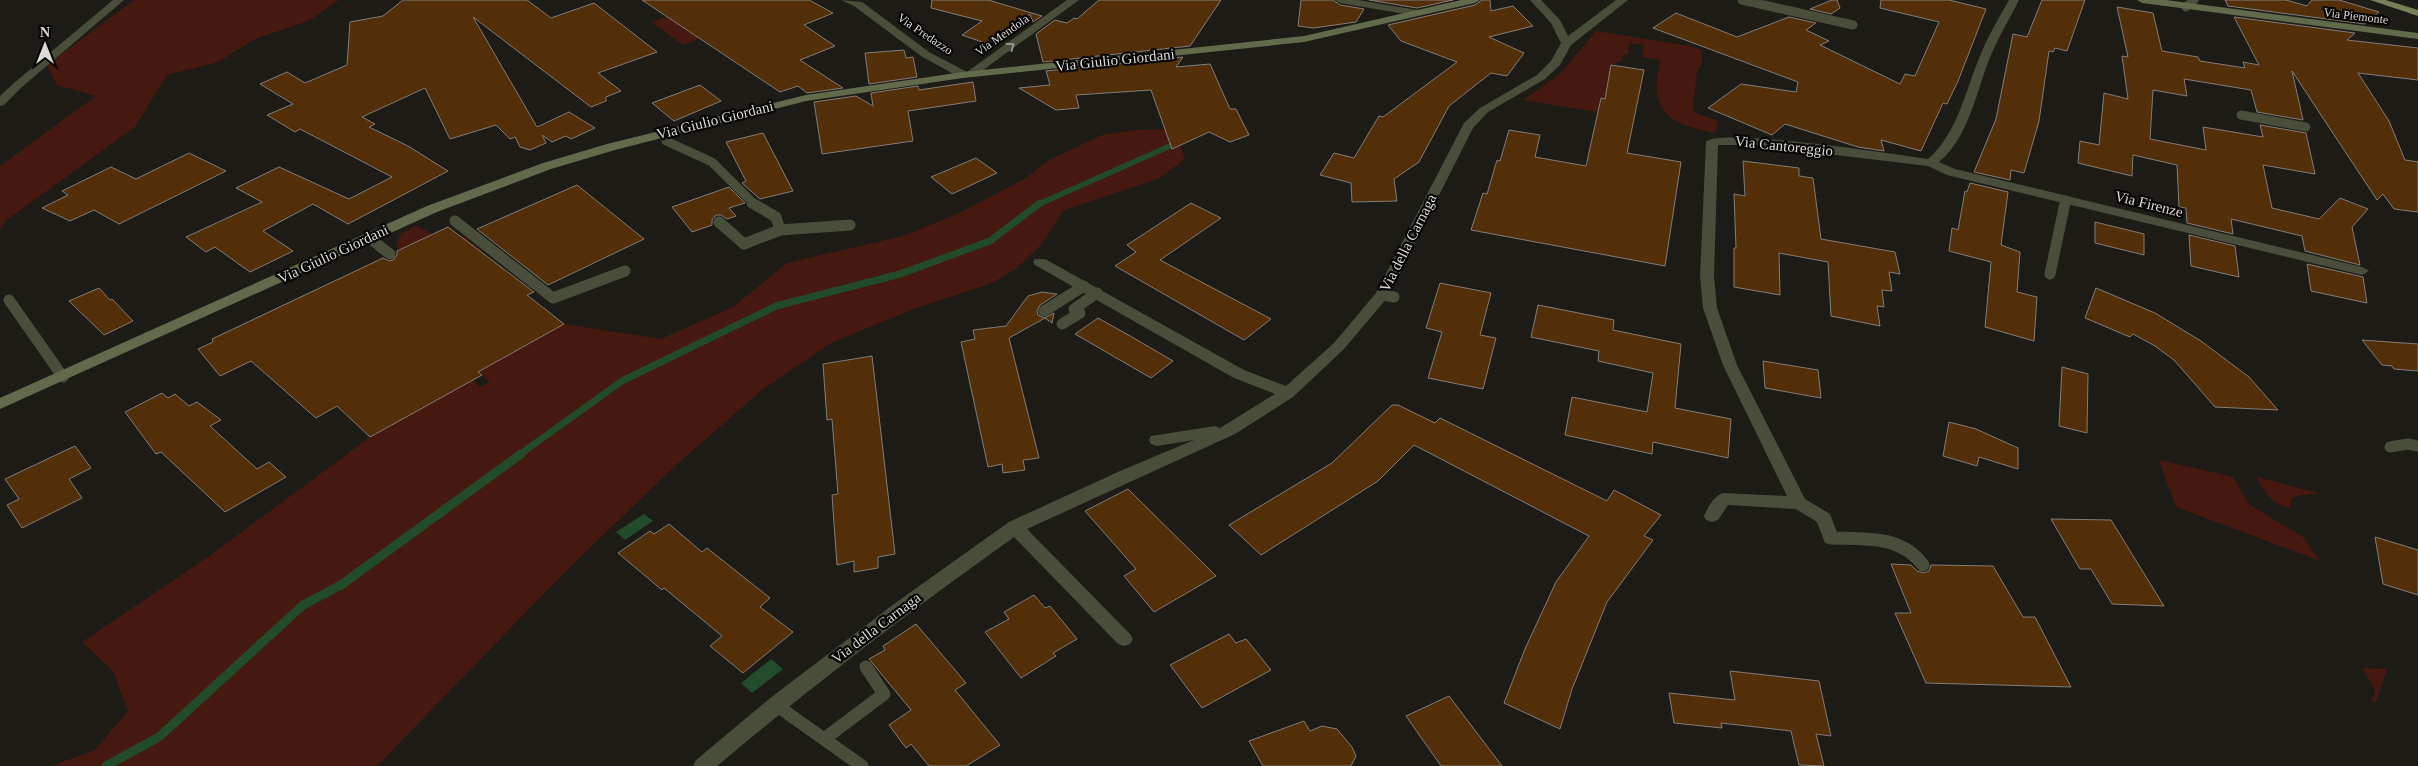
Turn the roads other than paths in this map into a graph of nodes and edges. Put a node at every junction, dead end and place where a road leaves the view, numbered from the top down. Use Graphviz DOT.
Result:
graph roads {
  1 [pos="119,0"];
  2 [pos="846,0"];
  3 [pos="1074,0"];
  4 [pos="1340,0"];
  5 [pos="1474,0"];
  6 [pos="1535,0"];
  7 [pos="1623,0"];
  8 [pos="1742,0"];
  9 [pos="2014,0"];
  10 [pos="2142,0"];
  11 [pos="2375,0"];
  12 [pos="2190,3"];
  13 [pos="1417,13"];
  14 [pos="2418,13"];
  15 [pos="1853,25"];
  16 [pos="2418,36"];
  17 [pos="1566,43"];
  18 [pos="967,75"];
  19 [pos="0,103"];
  20 [pos="2241,115"];
  21 [pos="2306,127"];
  22 [pos="666,140"];
  23 [pos="1931,164"];
  24 [pos="2066,200"];
  25 [pos="455,220"];
  26 [pos="719,222"];
  27 [pos="850,224"];
  28 [pos="780,230"];
  29 [pos="368,237"];
  30 [pos="390,254"];
  31 [pos="1040,262"];
  32 [pos="626,271"];
  33 [pos="2362,271"];
  34 [pos="2050,274"];
  35 [pos="1084,286"];
  36 [pos="1097,293"];
  37 [pos="9,300"];
  38 [pos="1044,311"];
  39 [pos="1062,324"];
  40 [pos="63,377"];
  41 [pos="1288,393"];
  42 [pos="0,404"];
  43 [pos="1229,430"];
  44 [pos="1157,440"];
  45 [pos="2418,446"];
  46 [pos="2390,447"];
  47 [pos="1799,503"];
  48 [pos="1712,516"];
  49 [pos="1015,527"];
  50 [pos="1831,538"];
  51 [pos="1923,565"];
  52 [pos="1124,640"];
  53 [pos="866,667"];
  54 [pos="776,705"];
  55 [pos="741,736"];
  56 [pos="824,739"];
  57 [pos="703,766"];
  58 [pos="716,766"];
  59 [pos="862,766"];
  1 -- 19 [label="street"];
  2 -- 18 [label="street, Via Predazzo"];
  18 -- 3 [label="street, Via Mendola, one-way"];
  4 -- 13 [label="street"];
  5 -- 13 [label="street, Via Giulio Giordani"];
  6 -- 17 [label="street"];
  7 -- 17 [label="street, Via della Carnaga"];
  8 -- 15 [label="lane"];
  9 -- 23 [label="street"];
  10 -- 12 [label="street, Via Piemonte"];
  11 -- 14 [label="main road"];
  12 -- 16 [label="street, Via Piemonte"];
  13 -- 18 [label="street, Via Giulio Giordani"];
  17 -- 41 [label="street, Via della Carnaga"];
  18 -- 29 [label="street, Via Giulio Giordani"];
  20 -- 21 [label="lane"];
  22 -- 28 [label="lane"];
  23 -- 24 [label="street, Via Firenze"];
  23 -- 47 [label="street, Via Cantoreggio"];
  24 -- 33 [label="street, Via Firenze"];
  24 -- 34 [label="lane"];
  25 -- 32 [label="lane"];
  26 -- 28 [label="lane"];
  27 -- 28 [label="lane"];
  29 -- 30 [label="lane"];
  29 -- 40 [label="street, Via Giulio Giordani"];
  31 -- 35 [label="street"];
  35 -- 36 [label="street"];
  35 -- 38 [label="lane"];
  36 -- 39 [label="lane"];
  36 -- 41 [label="street"];
  37 -- 40 [label="lane"];
  40 -- 42 [label="street, Via Giulio Giordani"];
  41 -- 43 [label="street, Via della Carnaga"];
  43 -- 44 [label="street, Via della Carnaga"];
  43 -- 49 [label="street, Via della Carnaga"];
  45 -- 46 [label="lane"];
  47 -- 48 [label="street"];
  47 -- 50 [label="street"];
  49 -- 52 [label="street"];
  49 -- 54 [label="street, Via della Carnaga"];
  50 -- 51 [label="lane"];
  53 -- 56 [label="lane"];
  54 -- 55 [label="street, Via della Carnaga"];
  54 -- 56 [label="lane"];
  55 -- 57 [label="street, Via della Carnaga"];
  55 -- 58 [label="street, Via della Carnaga"];
  56 -- 59 [label="lane"];
}
